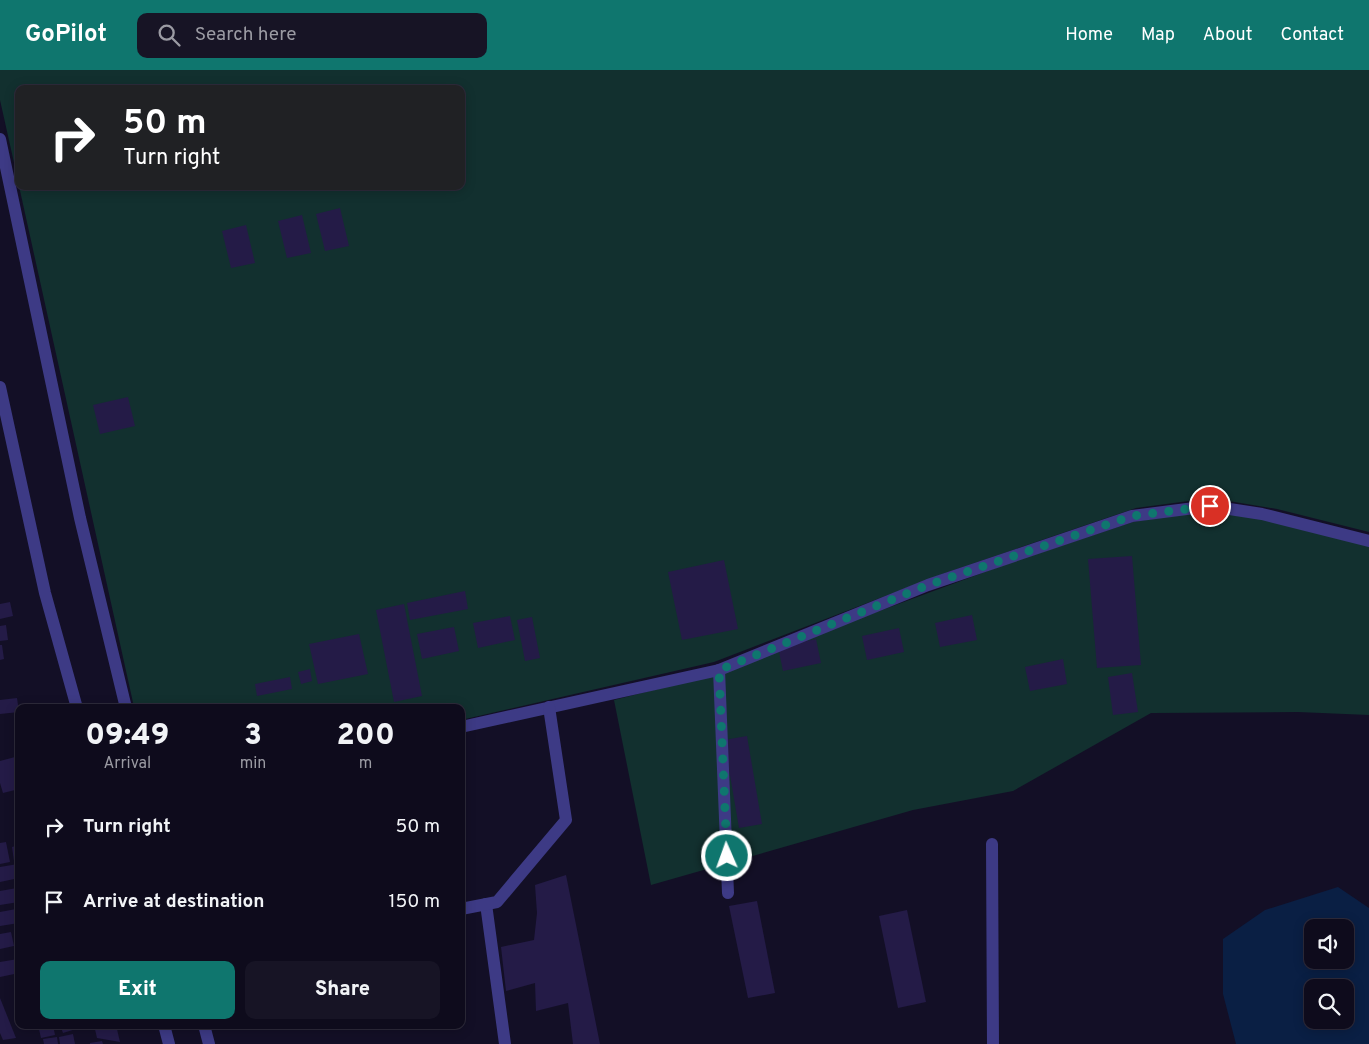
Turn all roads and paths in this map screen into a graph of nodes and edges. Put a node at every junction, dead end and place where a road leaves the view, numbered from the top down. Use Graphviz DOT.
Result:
graph roads {
  1 [pos="0,139"];
  2 [pos="0,387"];
  3 [pos="1369,541"];
  4 [pos="719,670"];
  5 [pos="76,704"];
  6 [pos="125,704"];
  7 [pos="549,708"];
  8 [pos="465,726"];
  9 [pos="992,844"];
  10 [pos="728,893"];
  11 [pos="486,904"];
  12 [pos="465,908"];
  13 [pos="165,1029"];
  14 [pos="205,1029"];
  15 [pos="169,1044"];
  16 [pos="209,1044"];
  17 [pos="505,1044"];
  18 [pos="993,1044"];
  1 -- 6 [label="street"];
  2 -- 5 [label="street"];
  3 -- 4 [label="street"];
  4 -- 7 [label="street"];
  4 -- 10 [label="street"];
  7 -- 8 [label="street"];
  7 -- 11 [label="street"];
  9 -- 18 [label="street"];
  11 -- 12 [label="street"];
  11 -- 17 [label="street"];
  13 -- 15 [label="street"];
  14 -- 16 [label="street"];
}
